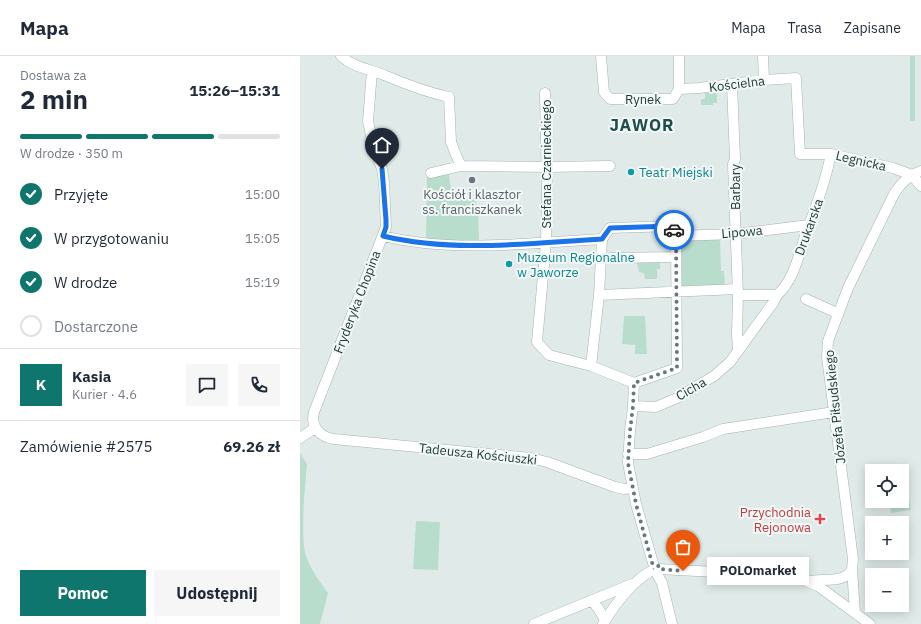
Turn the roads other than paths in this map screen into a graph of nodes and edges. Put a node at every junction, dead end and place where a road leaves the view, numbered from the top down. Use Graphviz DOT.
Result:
graph roads {
  1 [pos="341,56"];
  2 [pos="601,56"];
  3 [pos="679,56"];
  4 [pos="763,56"];
  5 [pos="372,71"];
  6 [pos="764,80"];
  7 [pos="732,85"];
  8 [pos="679,89"];
  9 [pos="545,93"];
  10 [pos="800,154"];
  11 [pos="831,154"];
  12 [pos="461,166"];
  13 [pos="610,166"];
  14 [pos="546,167"];
  15 [pos="431,173"];
  16 [pos="917,173"];
  17 [pos="921,186"];
  18 [pos="809,225"];
  19 [pos="735,234"];
  20 [pos="383,236"];
  21 [pos="676,236"];
  22 [pos="602,239"];
  23 [pos="546,243"];
  24 [pos="676,257"];
  25 [pos="611,258"];
  26 [pos="676,291"];
  27 [pos="738,292"];
  28 [pos="599,295"];
  29 [pos="777,295"];
  30 [pos="806,299"];
  31 [pos="837,313"];
  32 [pos="738,351"];
  33 [pos="591,366"];
  34 [pos="634,383"];
  35 [pos="633,406"];
  36 [pos="834,412"];
  37 [pos="318,431"];
  38 [pos="300,438"];
  39 [pos="628,454"];
  40 [pos="632,488"];
  41 [pos="852,569"];
  42 [pos="654,570"];
  43 [pos="672,570"];
  44 [pos="808,581"];
  45 [pos="662,583"];
  46 [pos="632,584"];
  47 [pos="592,601"];
  48 [pos="855,612"];
  49 [pos="604,622"];
  50 [pos="534,624"];
  51 [pos="672,624"];
  52 [pos="870,624"];
  1 -- 5 [label="street"];
  2 -- 8 [label="street, Rynek"];
  3 -- 8 [label="street"];
  4 -- 6 [label="street"];
  5 -- 12 [label="street"];
  5 -- 20 [label="street, Fryderyka Chopina"];
  6 -- 7 [label="street, Kościelna"];
  6 -- 10 [label="street, Kościelna"];
  7 -- 8 [label="street, Kościelna"];
  7 -- 19 [label="street, Barbary"];
  9 -- 14 [label="street, Stefana Czarnieckiego"];
  10 -- 11 [label="street, Legnicka"];
  11 -- 16 [label="street, Legnicka"];
  11 -- 18 [label="street, Drukarska"];
  12 -- 14 [label="street"];
  12 -- 15 [label="street"];
  13 -- 14 [label="street"];
  14 -- 23 [label="street, Stefana Czarnieckiego"];
  16 -- 17 [label="street"];
  16 -- 31 [label="street, Józefa Piłsudskiego"];
  18 -- 19 [label="street, Lipowa"];
  18 -- 29 [label="street, Drukarska"];
  19 -- 21 [label="street, Lipowa"];
  19 -- 27 [label="street, Barbary"];
  20 -- 23 [label="street"];
  20 -- 37 [label="street, Fryderyka Chopina"];
  21 -- 22 [label="street"];
  21 -- 24 [label="street"];
  22 -- 23 [label="street"];
  22 -- 28 [label="street"];
  23 -- 33 [label="street, Stefana Czarnieckiego"];
  24 -- 25 [label="street"];
  24 -- 26 [label="street"];
  26 -- 27 [label="street"];
  26 -- 28 [label="street"];
  26 -- 34 [label="street"];
  27 -- 29 [label="street"];
  27 -- 32 [label="street, Barbary"];
  28 -- 33 [label="street"];
  29 -- 32 [label="street, Drukarska"];
  30 -- 31 [label="street"];
  31 -- 36 [label="street, Józefa Piłsudskiego"];
  32 -- 35 [label="street, Cicha"];
  33 -- 34 [label="street, Stefana Czarnieckiego"];
  34 -- 35 [label="street"];
  35 -- 39 [label="street"];
  36 -- 39 [label="street"];
  36 -- 41 [label="street, Józefa Piłsudskiego"];
  37 -- 38 [label="street"];
  37 -- 40 [label="street, Tadeusza Kościuszki"];
  39 -- 40 [label="street"];
  40 -- 42 [label="street"];
  41 -- 44 [label="street"];
  41 -- 48 [label="street, Józefa Piłsudskiego"];
  42 -- 43 [label="street"];
  42 -- 45 [label="street"];
  42 -- 46 [label="street"];
  43 -- 44 [label="street"];
  43 -- 45 [label="street"];
  44 -- 48 [label="street"];
  45 -- 51 [label="street"];
  46 -- 47 [label="street"];
  46 -- 49 [label="street"];
  47 -- 49 [label="street"];
  47 -- 50 [label="street"];
  48 -- 52 [label="street"];
}
